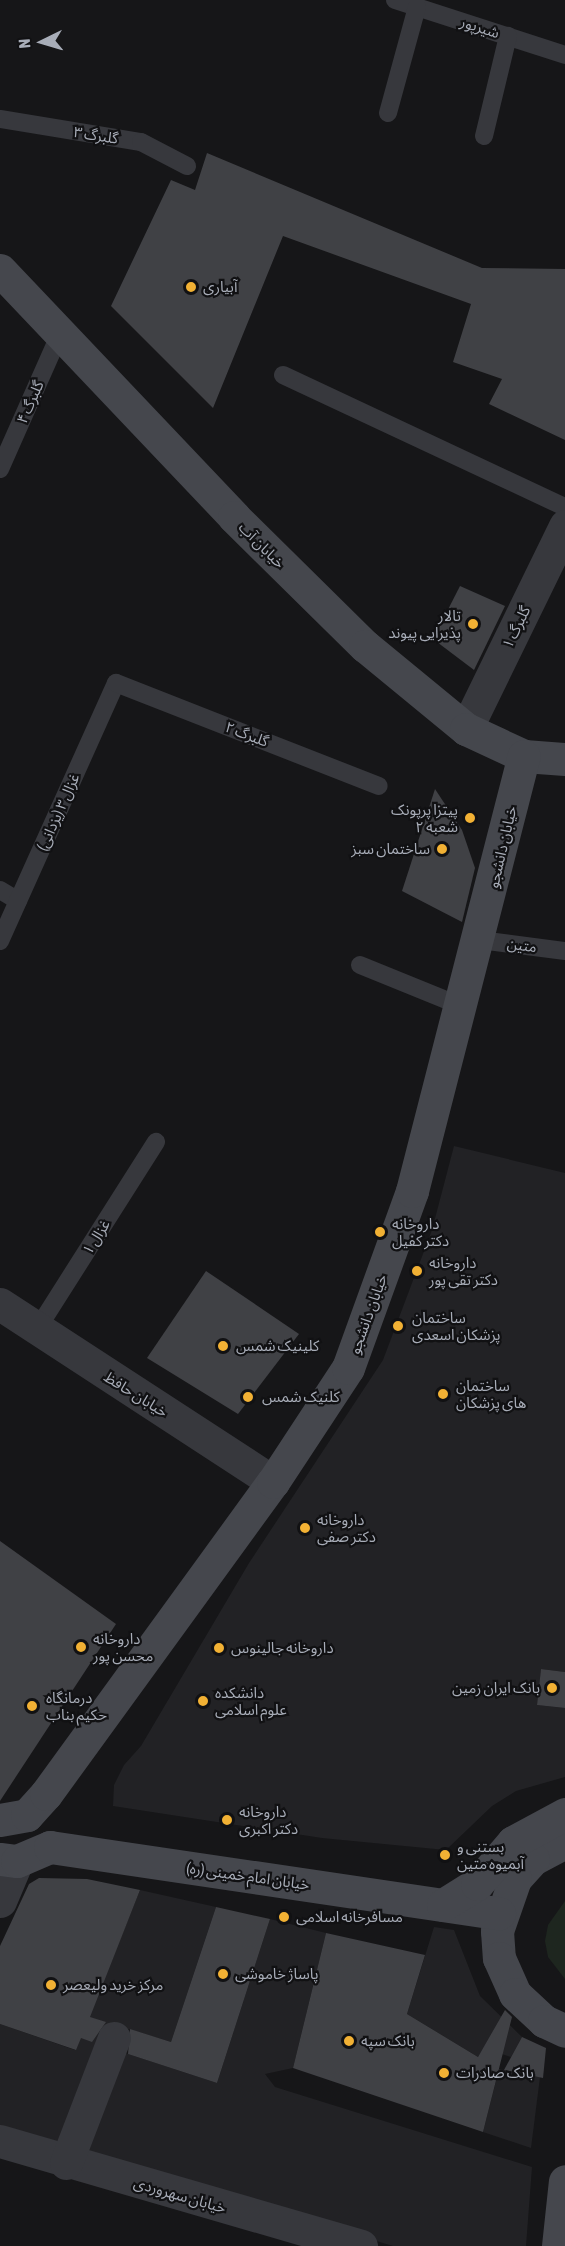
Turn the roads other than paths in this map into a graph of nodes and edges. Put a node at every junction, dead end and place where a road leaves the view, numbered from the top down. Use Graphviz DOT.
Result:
graph roads {
  1 [pos="395,0"];
  2 [pos="417,7"];
  3 [pos="508,36"];
  4 [pos="565,55"];
  5 [pos="388,113"];
  6 [pos="0,119"];
  7 [pos="484,136"];
  8 [pos="187,166"];
  9 [pos="0,270"];
  10 [pos="59,336"];
  11 [pos="283,375"];
  12 [pos="0,469"];
  13 [pos="565,507"];
  14 [pos="565,526"];
  15 [pos="116,683"];
  16 [pos="466,729"];
  17 [pos="524,756"];
  18 [pos="565,759"];
  19 [pos="379,786"];
  20 [pos="0,890"];
  21 [pos="18,901"];
  22 [pos="480,940"];
  23 [pos="0,941"];
  24 [pos="565,951"];
  25 [pos="360,965"];
  26 [pos="461,1006"];
  27 [pos="156,1142"];
  28 [pos="0,1304"];
  29 [pos="36,1331"];
  30 [pos="273,1482"];
  31 [pos="46,1794"];
  32 [pos="565,1814"];
  33 [pos="1,1820"];
  34 [pos="565,1842"];
  35 [pos="51,1846"];
  36 [pos="9,1860"];
  37 [pos="0,1901"];
  38 [pos="443,1905"];
  39 [pos="500,1913"];
  40 [pos="565,2031"];
  41 [pos="114,2038"];
  42 [pos="0,2141"];
  43 [pos="66,2163"];
  44 [pos="565,2181"];
  45 [pos="361,2246"];
  46 [pos="558,2246"];
  1 -- 2 [label="lane, شیرپور"];
  2 -- 3 [label="lane, شیرپور"];
  2 -- 5 [label="lane"];
  3 -- 4 [label="lane, شیرپور"];
  3 -- 7 [label="lane"];
  6 -- 8 [label="lane, گلبرگ ۳"];
  9 -- 10 [label="main road, خیابان آب"];
  10 -- 12 [label="lane, گلبرگ ۴"];
  10 -- 16 [label="main road, خیابان آب"];
  11 -- 13 [label="lane"];
  14 -- 16 [label="street, گلبرگ ۱"];
  15 -- 19 [label="lane, گلبرگ ۲"];
  15 -- 21 [label="lane, غزال ۳ (یزدانی)"];
  16 -- 17 [label="main road, خیابان آب"];
  17 -- 18 [label="main road, خیابان آب"];
  17 -- 22 [label="main road, خیابان دانشجو"];
  20 -- 21 [label="lane"];
  21 -- 23 [label="lane, غزال ۳ (یزدانی)"];
  22 -- 24 [label="lane, متین"];
  22 -- 26 [label="main road, خیابان دانشجو"];
  25 -- 26 [label="lane"];
  26 -- 30 [label="main road, خیابان دانشجو"];
  27 -- 29 [label="lane, غزال ۱"];
  28 -- 29 [label="street, خیابان حافظ"];
  29 -- 30 [label="street, خیابان حافظ"];
  30 -- 31 [label="main road, خیابان دانشجو"];
  31 -- 33 [label="main road, خیابان دانشجو"];
  31 -- 35 [label="main road, خیابان دانشجو"];
  32 -- 38 [label="main road"];
  34 -- 39 [label="main road"];
  35 -- 36 [label="main road"];
  35 -- 38 [label="main road, خیابان امام خمینی (ره)"];
  36 -- 37 [label="street"];
  38 -- 39 [label="main road, خیابان امام خمینی (ره)"];
  39 -- 40 [label="main road"];
  41 -- 43 [label="street"];
  42 -- 43 [label="street, خیابان سهروردی"];
  43 -- 45 [label="street, خیابان سهروردی"];
  44 -- 46 [label="main road"];
}
